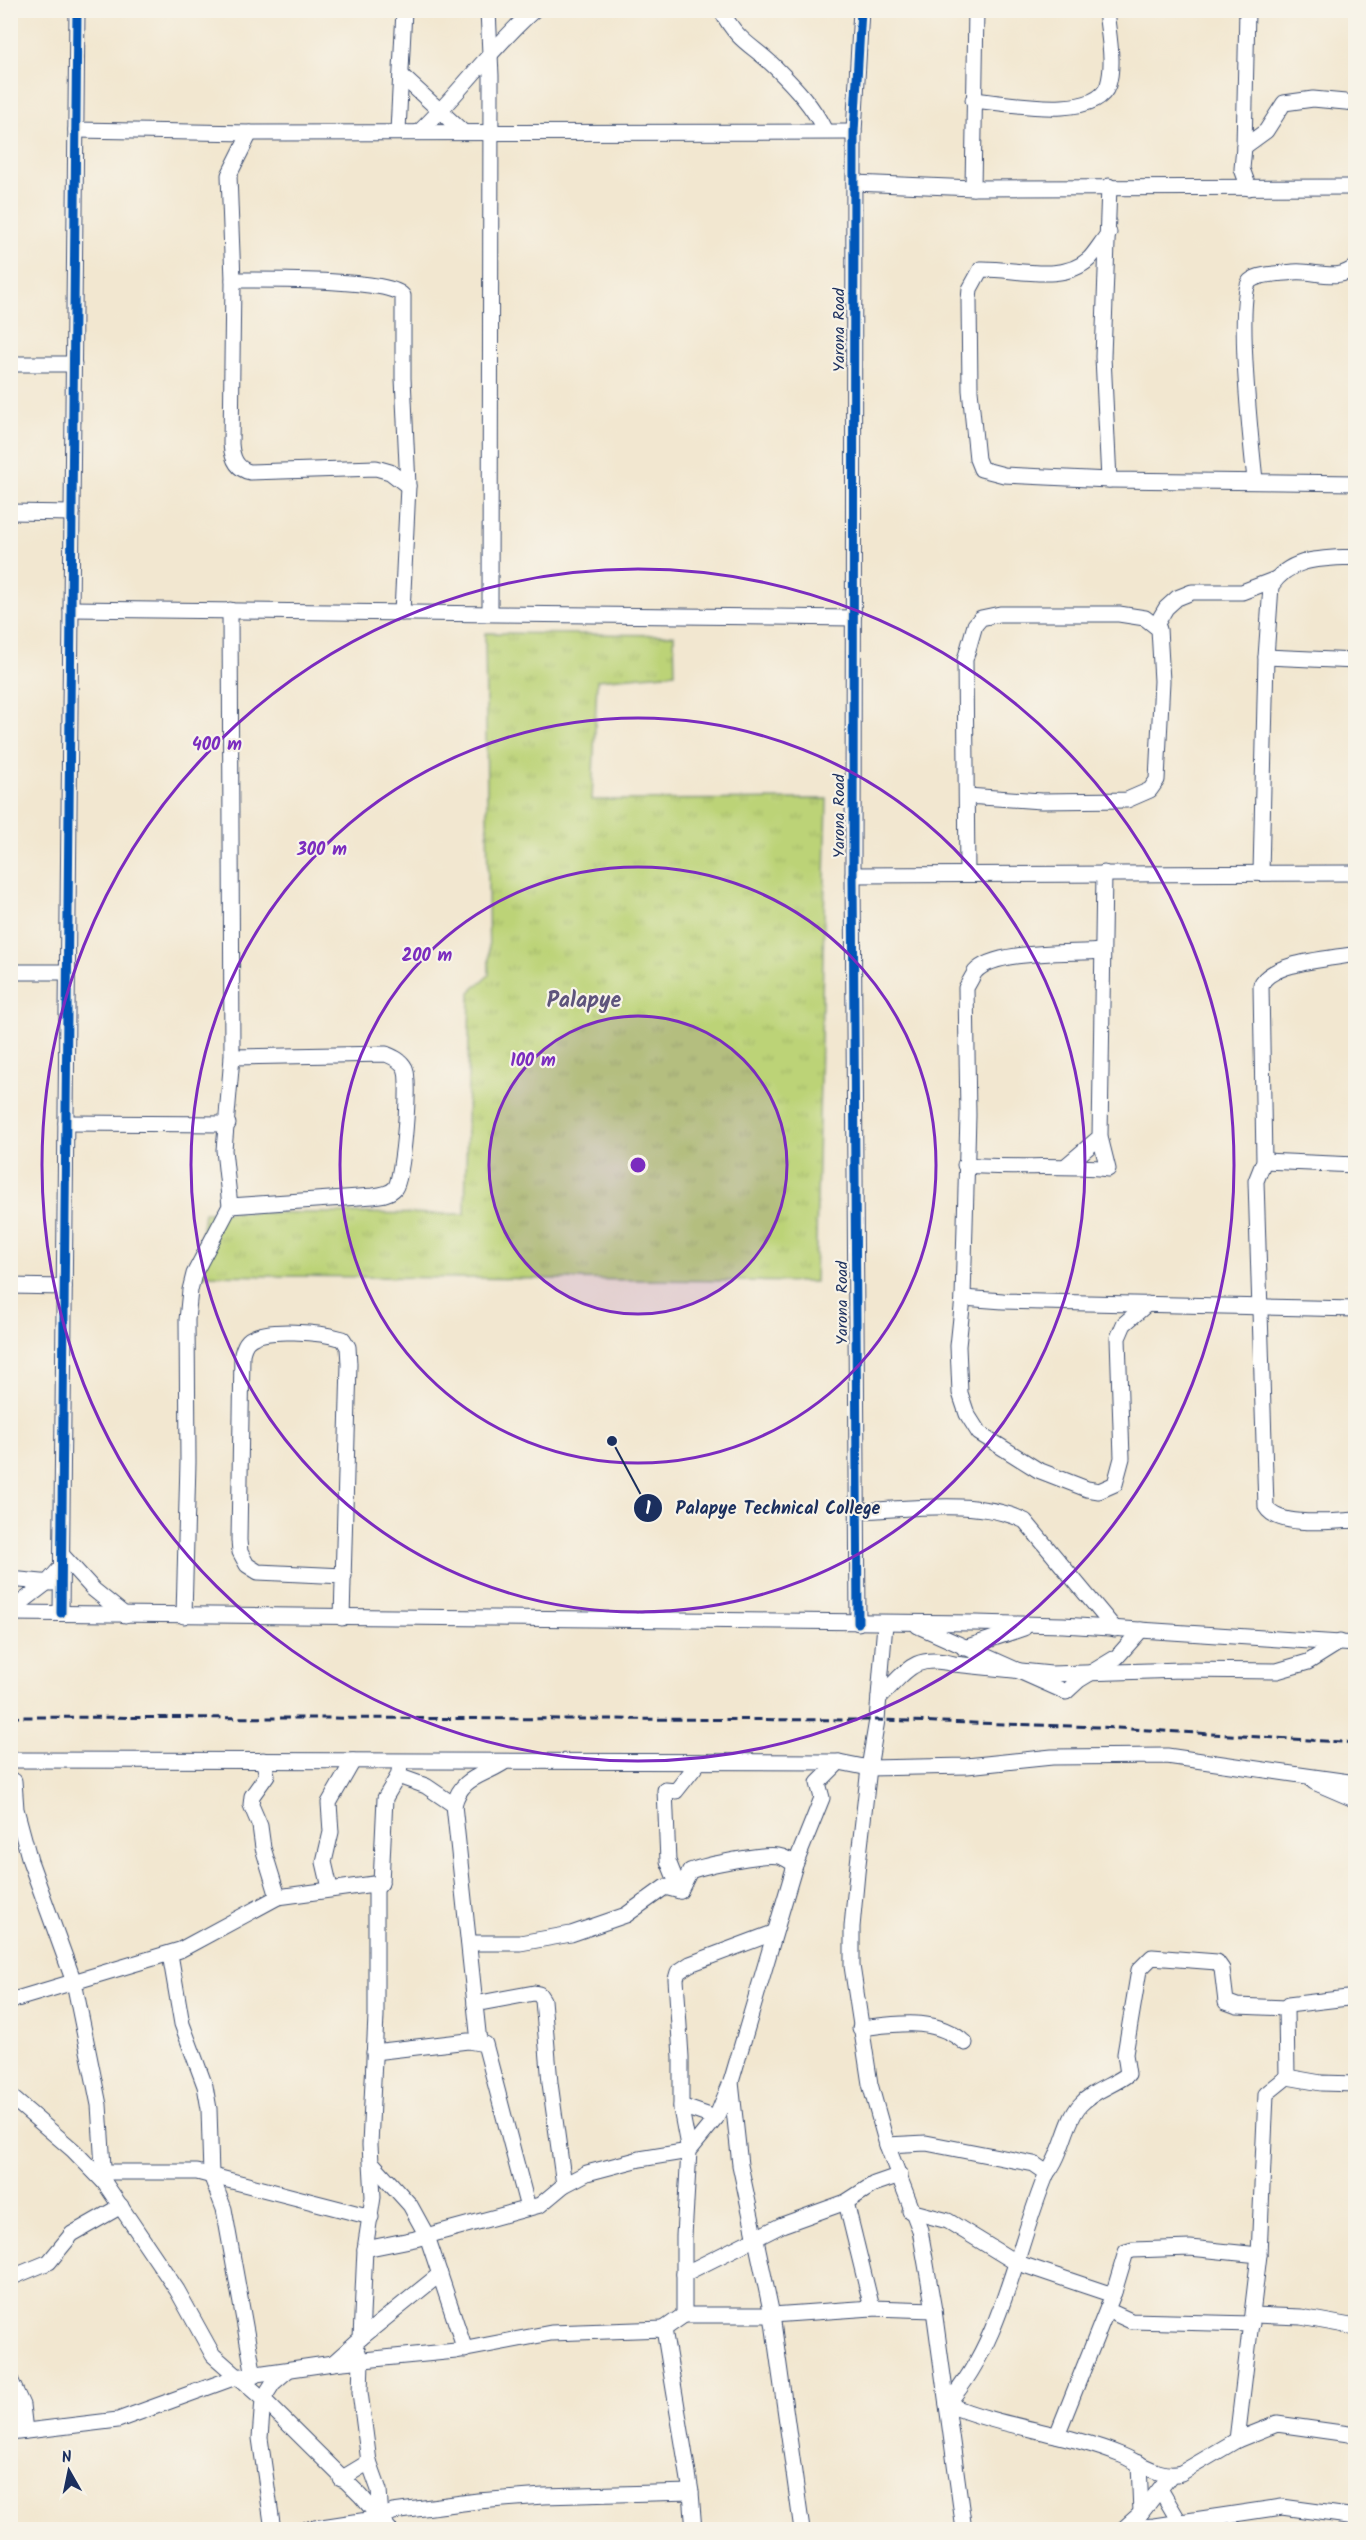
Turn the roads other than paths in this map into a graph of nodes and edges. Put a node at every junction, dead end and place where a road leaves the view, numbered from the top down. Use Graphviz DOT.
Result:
graph roads {
  1 [pos="77,10"];
  2 [pos="404,10"];
  3 [pos="488,10"];
  4 [pos="534,10"];
  5 [pos="721,10"];
  6 [pos="861,10"];
  7 [pos="976,10"];
  8 [pos="1106,10"];
  9 [pos="1247,10"];
  10 [pos="489,53"];
  11 [pos="401,75"];
  12 [pos="973,100"];
  13 [pos="1356,103"];
  14 [pos="440,112"];
  15 [pos="76,130"];
  16 [pos="398,131"];
  17 [pos="825,131"];
  18 [pos="419,132"];
  19 [pos="463,132"];
  20 [pos="490,132"];
  21 [pos="854,132"];
  22 [pos="250,133"];
  23 [pos="1244,147"];
  24 [pos="854,183"];
  25 [pos="1109,186"];
  26 [pos="1356,187"];
  27 [pos="973,188"];
  28 [pos="1250,188"];
  29 [pos="1109,233"];
  30 [pos="1356,266"];
  31 [pos="233,280"];
  32 [pos="10,364"];
  33 [pos="74,364"];
  34 [pos="1109,480"];
  35 [pos="1255,480"];
  36 [pos="1356,483"];
  37 [pos="408,486"];
  38 [pos="10,512"];
  39 [pos="72,513"];
  40 [pos="1356,557"];
  41 [pos="1276,579"];
  42 [pos="71,609"];
  43 [pos="230,610"];
  44 [pos="402,612"];
  45 [pos="490,614"];
  46 [pos="853,618"];
  47 [pos="1156,626"];
  48 [pos="1266,657"];
  49 [pos="1356,661"];
  50 [pos="967,796"];
  51 [pos="1104,873"];
  52 [pos="1261,873"];
  53 [pos="1356,873"];
  54 [pos="967,874"];
  55 [pos="853,875"];
  56 [pos="1102,951"];
  57 [pos="1356,954"];
  58 [pos="10,972"];
  59 [pos="68,972"];
  60 [pos="232,1057"];
  61 [pos="66,1123"];
  62 [pos="228,1124"];
  63 [pos="1100,1137"];
  64 [pos="1264,1161"];
  65 [pos="1067,1164"];
  66 [pos="965,1165"];
  67 [pos="1356,1166"];
  68 [pos="230,1206"];
  69 [pos="10,1287"];
  70 [pos="64,1287"];
  71 [pos="963,1298"];
  72 [pos="1147,1304"];
  73 [pos="1258,1305"];
  74 [pos="1356,1310"];
  75 [pos="858,1510"];
  76 [pos="1356,1520"];
  77 [pos="62,1560"];
  78 [pos="344,1576"];
  79 [pos="10,1579"];
  80 [pos="54,1583"];
  81 [pos="10,1612"];
  82 [pos="61,1613"];
  83 [pos="125,1615"];
  84 [pos="184,1616"];
  85 [pos="342,1618"];
  86 [pos="858,1623"];
  87 [pos="885,1624"];
  88 [pos="1035,1624"];
  89 [pos="917,1625"];
  90 [pos="1115,1629"];
  91 [pos="1142,1630"];
  92 [pos="1340,1642"];
  93 [pos="1356,1644"];
  94 [pos="967,1647"];
  95 [pos="939,1660"];
  96 [pos="1018,1671"];
  97 [pos="1095,1671"];
  98 [pos="879,1698"];
  99 [pos="10,1760"];
  100 [pos="263,1760"];
  101 [pos="352,1761"];
  102 [pos="505,1761"];
  103 [pos="699,1762"];
  104 [pos="839,1762"];
  105 [pos="400,1768"];
  106 [pos="869,1768"];
  107 [pos="1296,1774"];
  108 [pos="10,1779"];
  109 [pos="1356,1783"];
  110 [pos="1356,1800"];
  111 [pos="454,1805"];
  112 [pos="795,1864"];
  113 [pos="381,1882"];
  114 [pos="330,1888"];
  115 [pos="680,1891"];
  116 [pos="278,1897"];
  117 [pos="773,1933"];
  118 [pos="469,1943"];
  119 [pos="170,1953"];
  120 [pos="74,1982"];
  121 [pos="1356,1997"];
  122 [pos="10,2001"];
  123 [pos="475,2004"];
  124 [pos="1286,2008"];
  125 [pos="860,2028"];
  126 [pos="479,2042"];
  127 [pos="965,2043"];
  128 [pos="374,2052"];
  129 [pos="1287,2076"];
  130 [pos="731,2082"];
  131 [pos="1356,2084"];
  132 [pos="10,2096"];
  133 [pos="681,2106"];
  134 [pos="716,2118"];
  135 [pos="887,2145"];
  136 [pos="689,2151"];
  137 [pos="373,2164"];
  138 [pos="1047,2173"];
  139 [pos="211,2175"];
  140 [pos="900,2175"];
  141 [pos="104,2177"];
  142 [pos="241,2185"];
  143 [pos="564,2186"];
  144 [pos="846,2202"];
  145 [pos="121,2206"];
  146 [pos="528,2208"];
  147 [pos="224,2210"];
  148 [pos="910,2211"];
  149 [pos="371,2217"];
  150 [pos="428,2236"];
  151 [pos="756,2238"];
  152 [pos="365,2249"];
  153 [pos="1259,2255"];
  154 [pos="1015,2262"];
  155 [pos="440,2274"];
  156 [pos="684,2274"];
  157 [pos="10,2277"];
  158 [pos="1114,2292"];
  159 [pos="872,2308"];
  160 [pos="934,2310"];
  161 [pos="1107,2310"];
  162 [pos="684,2315"];
  163 [pos="772,2315"];
  164 [pos="1253,2320"];
  165 [pos="1356,2327"];
  166 [pos="664,2329"];
  167 [pos="358,2341"];
  168 [pos="465,2350"];
  169 [pos="361,2361"];
  170 [pos="333,2363"];
  171 [pos="288,2370"];
  172 [pos="254,2376"];
  173 [pos="236,2377"];
  174 [pos="10,2379"];
  175 [pos="263,2399"];
  176 [pos="947,2404"];
  177 [pos="18,2432"];
  178 [pos="1057,2435"];
  179 [pos="1356,2435"];
  180 [pos="1238,2440"];
  181 [pos="369,2462"];
  182 [pos="1139,2463"];
  183 [pos="1170,2476"];
  184 [pos="341,2479"];
  185 [pos="1160,2489"];
  186 [pos="691,2492"];
  187 [pos="1141,2514"];
  188 [pos="1356,2517"];
  189 [pos="1180,2523"];
  190 [pos="385,2524"];
  191 [pos="273,2529"];
  192 [pos="302,2529"];
  193 [pos="693,2529"];
  194 [pos="802,2529"];
  195 [pos="964,2529"];
  196 [pos="1127,2529"];
  1 -- 15 [label="street"];
  2 -- 11 [label="street"];
  3 -- 10 [label="street"];
  4 -- 10 [label="street"];
  5 -- 17 [label="street"];
  6 -- 21 [label="street, Yarona Road"];
  7 -- 12 [label="street"];
  8 -- 12 [label="street"];
  9 -- 23 [label="street"];
  10 -- 14 [label="street"];
  10 -- 20 [label="street"];
  11 -- 14 [label="street"];
  11 -- 16 [label="street"];
  12 -- 27 [label="street"];
  13 -- 23 [label="street"];
  14 -- 18 [label="street"];
  14 -- 19 [label="street"];
  15 -- 22 [label="street"];
  15 -- 33 [label="street"];
  16 -- 18 [label="street"];
  16 -- 22 [label="street"];
  17 -- 20 [label="street"];
  17 -- 21 [label="street"];
  18 -- 19 [label="street"];
  19 -- 20 [label="street"];
  20 -- 45 [label="street"];
  21 -- 24 [label="street, Yarona Road"];
  22 -- 31 [label="street"];
  23 -- 28 [label="street"];
  24 -- 27 [label="street"];
  24 -- 46 [label="street, Yarona Road"];
  25 -- 27 [label="street"];
  25 -- 28 [label="street"];
  25 -- 29 [label="street"];
  26 -- 28 [label="street"];
  29 -- 34 [label="street"];
  29 -- 34 [label="street"];
  30 -- 35 [label="street"];
  31 -- 37 [label="street"];
  31 -- 37 [label="street"];
  32 -- 33 [label="street"];
  33 -- 39 [label="street"];
  34 -- 35 [label="street"];
  35 -- 36 [label="street"];
  37 -- 44 [label="street"];
  38 -- 39 [label="street"];
  39 -- 42 [label="street"];
  40 -- 41 [label="street"];
  41 -- 47 [label="street"];
  41 -- 48 [label="street"];
  42 -- 43 [label="street"];
  42 -- 59 [label="street"];
  43 -- 44 [label="street"];
  43 -- 60 [label="street"];
  44 -- 45 [label="street"];
  45 -- 46 [label="street"];
  46 -- 55 [label="street, Yarona Road"];
  47 -- 50 [label="street"];
  47 -- 50 [label="street"];
  48 -- 49 [label="street"];
  48 -- 52 [label="street"];
  50 -- 54 [label="street"];
  51 -- 52 [label="street"];
  51 -- 54 [label="street"];
  51 -- 56 [label="street"];
  52 -- 53 [label="street"];
  54 -- 55 [label="street"];
  55 -- 75 [label="street, Yarona Road"];
  56 -- 63 [label="street"];
  56 -- 66 [label="street"];
  57 -- 64 [label="street"];
  58 -- 59 [label="street"];
  59 -- 61 [label="street"];
  60 -- 62 [label="street"];
  60 -- 68 [label="street"];
  61 -- 62 [label="street"];
  61 -- 70 [label="street"];
  62 -- 68 [label="street"];
  63 -- 65 [label="street"];
  63 -- 65 [label="street"];
  64 -- 67 [label="street"];
  64 -- 73 [label="street"];
  65 -- 66 [label="street"];
  66 -- 71 [label="street"];
  68 -- 84 [label="street"];
  69 -- 70 [label="street"];
  70 -- 77 [label="street"];
  71 -- 72 [label="street"];
  71 -- 72 [label="street"];
  72 -- 73 [label="street"];
  73 -- 74 [label="street"];
  73 -- 76 [label="street"];
  75 -- 86 [label="street, Yarona Road"];
  75 -- 90 [label="street"];
  77 -- 80 [label="street"];
  77 -- 83 [label="street"];
  78 -- 78 [label="street"];
  78 -- 85 [label="street"];
  79 -- 80 [label="street"];
  80 -- 81 [label="street"];
  80 -- 82 [label="street"];
  81 -- 82 [label="street"];
  82 -- 83 [label="street"];
  83 -- 84 [label="street"];
  84 -- 85 [label="street"];
  85 -- 86 [label="street"];
  86 -- 87 [label="street"];
  87 -- 89 [label="street"];
  87 -- 98 [label="street"];
  88 -- 89 [label="street"];
  88 -- 90 [label="street"];
  88 -- 94 [label="street"];
  89 -- 94 [label="street"];
  90 -- 91 [label="street"];
  91 -- 92 [label="street"];
  91 -- 97 [label="street"];
  92 -- 93 [label="street"];
  92 -- 97 [label="street"];
  94 -- 95 [label="street"];
  94 -- 96 [label="street"];
  95 -- 96 [label="street"];
  95 -- 98 [label="street"];
  96 -- 97 [label="street"];
  98 -- 106 [label="street"];
  99 -- 100 [label="street"];
  100 -- 101 [label="street"];
  100 -- 116 [label="street"];
  101 -- 105 [label="street"];
  101 -- 114 [label="street"];
  102 -- 103 [label="street"];
  102 -- 105 [label="street"];
  102 -- 111 [label="street"];
  103 -- 104 [label="street"];
  103 -- 115 [label="street"];
  104 -- 106 [label="street"];
  104 -- 112 [label="street"];
  105 -- 111 [label="street"];
  105 -- 113 [label="street"];
  106 -- 107 [label="street"];
  106 -- 125 [label="street"];
  107 -- 109 [label="street"];
  107 -- 110 [label="street"];
  108 -- 120 [label="street"];
  111 -- 118 [label="street"];
  112 -- 115 [label="street"];
  112 -- 117 [label="street"];
  113 -- 114 [label="street"];
  113 -- 128 [label="street"];
  114 -- 116 [label="street"];
  115 -- 118 [label="street"];
  116 -- 119 [label="street"];
  117 -- 130 [label="street"];
  117 -- 133 [label="street"];
  118 -- 123 [label="street"];
  119 -- 120 [label="street"];
  119 -- 139 [label="street"];
  120 -- 122 [label="street"];
  120 -- 141 [label="street"];
  121 -- 124 [label="street"];
  123 -- 126 [label="street"];
  123 -- 143 [label="street"];
  124 -- 129 [label="street"];
  124 -- 138 [label="street"];
  125 -- 127 [label="street"];
  125 -- 135 [label="street"];
  126 -- 128 [label="street"];
  126 -- 146 [label="street"];
  128 -- 137 [label="street"];
  129 -- 131 [label="street"];
  129 -- 153 [label="street"];
  130 -- 134 [label="street"];
  130 -- 151 [label="street"];
  132 -- 141 [label="street"];
  133 -- 134 [label="street"];
  133 -- 136 [label="street"];
  134 -- 136 [label="street"];
  135 -- 138 [label="street"];
  135 -- 140 [label="street"];
  136 -- 143 [label="street"];
  136 -- 156 [label="street"];
  137 -- 149 [label="street"];
  137 -- 150 [label="street"];
  138 -- 154 [label="street"];
  139 -- 141 [label="street"];
  139 -- 142 [label="street"];
  139 -- 147 [label="street"];
  140 -- 144 [label="street"];
  140 -- 148 [label="street"];
  141 -- 145 [label="street"];
  142 -- 147 [label="street"];
  142 -- 149 [label="street"];
  143 -- 146 [label="street"];
  144 -- 151 [label="street"];
  144 -- 159 [label="street"];
  145 -- 157 [label="street"];
  145 -- 173 [label="street"];
  146 -- 150 [label="street"];
  147 -- 172 [label="street"];
  148 -- 154 [label="street"];
  148 -- 160 [label="street"];
  149 -- 152 [label="street"];
  150 -- 152 [label="street"];
  150 -- 155 [label="street"];
  151 -- 156 [label="street"];
  151 -- 163 [label="street"];
  152 -- 167 [label="street"];
  153 -- 158 [label="street"];
  153 -- 164 [label="street"];
  154 -- 158 [label="street"];
  154 -- 176 [label="street"];
  155 -- 167 [label="street"];
  155 -- 168 [label="street"];
  156 -- 162 [label="street"];
  158 -- 161 [label="street"];
  159 -- 160 [label="street"];
  159 -- 163 [label="street"];
  160 -- 176 [label="street"];
  161 -- 164 [label="street"];
  161 -- 178 [label="street"];
  162 -- 163 [label="street"];
  162 -- 166 [label="street"];
  163 -- 194 [label="street"];
  164 -- 165 [label="street"];
  164 -- 180 [label="street"];
  166 -- 168 [label="street"];
  166 -- 186 [label="street"];
  167 -- 169 [label="street"];
  167 -- 170 [label="street"];
  168 -- 169 [label="street"];
  169 -- 170 [label="street"];
  169 -- 181 [label="street"];
  170 -- 171 [label="street"];
  171 -- 172 [label="street"];
  171 -- 175 [label="street"];
  172 -- 173 [label="street"];
  173 -- 175 [label="street"];
  173 -- 177 [label="street"];
  174 -- 177 [label="street"];
  175 -- 184 [label="street"];
  175 -- 191 [label="street"];
  176 -- 178 [label="street"];
  176 -- 195 [label="street"];
  178 -- 182 [label="street"];
  179 -- 180 [label="street"];
  180 -- 183 [label="street"];
  181 -- 184 [label="street"];
  181 -- 190 [label="street"];
  182 -- 183 [label="street"];
  182 -- 187 [label="street"];
  183 -- 185 [label="street"];
  184 -- 190 [label="street"];
  185 -- 187 [label="street"];
  185 -- 189 [label="street"];
  186 -- 190 [label="street"];
  186 -- 193 [label="street"];
  187 -- 196 [label="street"];
  188 -- 189 [label="street"];
  189 -- 196 [label="street"];
  190 -- 192 [label="street"];
}
